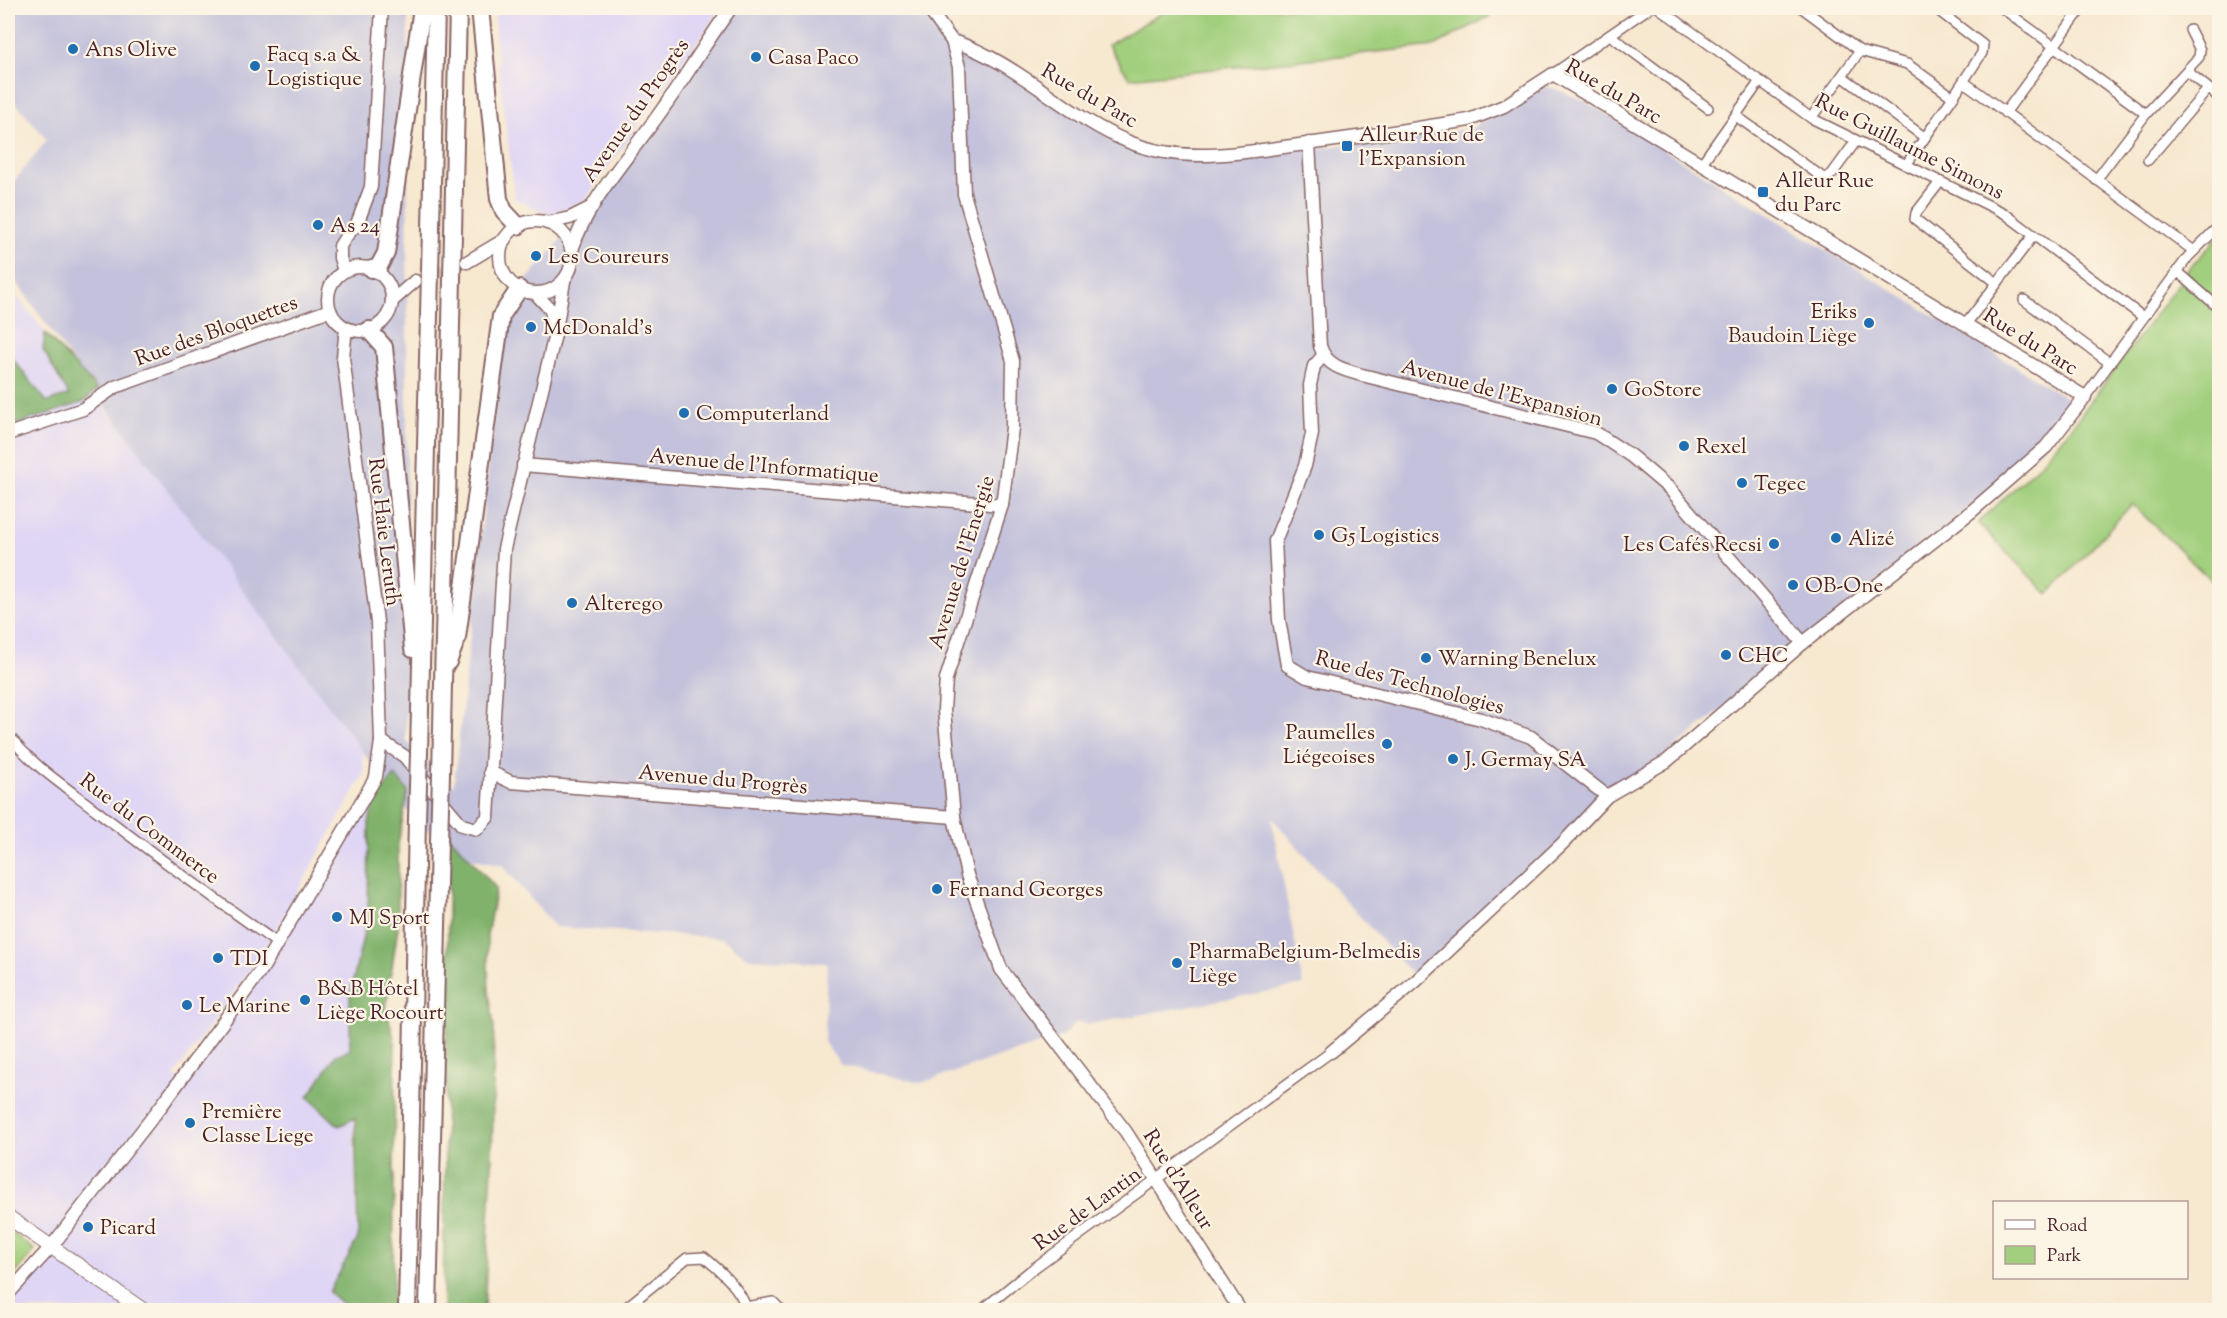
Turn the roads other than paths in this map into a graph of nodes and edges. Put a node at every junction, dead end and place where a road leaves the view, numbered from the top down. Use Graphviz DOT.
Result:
graph roads {
  1 [pos="382,8"];
  2 [pos="422,8"];
  3 [pos="436,8"];
  4 [pos="458,8"];
  5 [pos="480,8"];
  6 [pos="731,8"];
  7 [pos="928,8"];
  8 [pos="1649,8"];
  9 [pos="1659,8"];
  10 [pos="1802,8"];
  11 [pos="1935,8"];
  12 [pos="2002,8"];
  13 [pos="2082,8"];
  14 [pos="2190,30"];
  15 [pos="1610,35"];
  16 [pos="952,41"];
  17 [pos="2055,46"];
  18 [pos="1860,51"];
  19 [pos="2187,71"];
  20 [pos="1553,74"];
  21 [pos="1842,76"];
  22 [pos="1760,81"];
  23 [pos="1964,82"];
  24 [pos="2208,88"];
  25 [pos="1953,97"];
  26 [pos="2220,98"];
  27 [pos="1707,108"];
  28 [pos="2005,113"];
  29 [pos="2146,114"];
  30 [pos="1736,116"];
  31 [pos="1812,118"];
  32 [pos="1924,137"];
  33 [pos="1856,141"];
  34 [pos="1309,143"];
  35 [pos="2148,160"];
  36 [pos="1702,164"];
  37 [pos="1906,165"];
  38 [pos="2096,180"];
  39 [pos="1940,182"];
  40 [pos="593,206"];
  41 [pos="548,222"];
  42 [pos="2220,225"];
  43 [pos="518,226"];
  44 [pos="2033,236"];
  45 [pos="504,240"];
  46 [pos="572,250"];
  47 [pos="2194,251"];
  48 [pos="501,266"];
  49 [pos="344,271"];
  50 [pos="2177,271"];
  51 [pos="379,274"];
  52 [pos="564,281"];
  53 [pos="1997,283"];
  54 [pos="519,289"];
  55 [pos="536,294"];
  56 [pos="2024,300"];
  57 [pos="392,301"];
  58 [pos="2220,309"];
  59 [pos="330,310"];
  60 [pos="2144,318"];
  61 [pos="1966,324"];
  62 [pos="346,328"];
  63 [pos="369,330"];
  64 [pos="555,330"];
  65 [pos="1323,356"];
  66 [pos="2110,363"];
  67 [pos="2085,397"];
  68 [pos="8,434"];
  69 [pos="523,465"];
  70 [pos="1002,505"];
  71 [pos="1803,643"];
  72 [pos="421,672"];
  73 [pos="443,674"];
  74 [pos="8,734"];
  75 [pos="381,741"];
  76 [pos="490,772"];
  77 [pos="1607,796"];
  78 [pos="954,817"];
  79 [pos="277,944"];
  80 [pos="1331,1052"];
  81 [pos="1081,1072"];
  82 [pos="1155,1180"];
  83 [pos="8,1217"];
  84 [pos="51,1247"];
  85 [pos="8,1294"];
  86 [pos="747,1309"];
  87 [pos="143,1311"];
  88 [pos="407,1311"];
  89 [pos="428,1311"];
  90 [pos="623,1311"];
  91 [pos="781,1311"];
  92 [pos="982,1311"];
  93 [pos="1240,1311"];
  1 -- 49 [label="street"];
  2 -- 51 [label="highway"];
  3 -- 72 [label="highway"];
  4 -- 73 [label="highway"];
  5 -- 43 [label="highway"];
  6 -- 40 [label="street, Avenue du Progrès"];
  7 -- 16 [label="street, Avenue de l'Energie"];
  8 -- 15 [label="street"];
  9 -- 22 [label="street, Rue Guillaume Simons"];
  10 -- 18 [label="street"];
  11 -- 23 [label="street"];
  12 -- 17 [label="street"];
  13 -- 17 [label="street"];
  14 -- 19 [label="street"];
  15 -- 20 [label="street"];
  15 -- 27 [label="street"];
  16 -- 34 [label="street, Rue du Parc"];
  16 -- 70 [label="street, Avenue de l'Energie"];
  17 -- 28 [label="street"];
  17 -- 29 [label="street"];
  18 -- 21 [label="street"];
  18 -- 25 [label="street"];
  19 -- 24 [label="street"];
  19 -- 29 [label="street"];
  20 -- 34 [label="street, Rue du Parc"];
  20 -- 36 [label="street, Rue du Parc"];
  21 -- 31 [label="street"];
  21 -- 32 [label="street"];
  22 -- 30 [label="street"];
  22 -- 31 [label="street, Rue Guillaume Simons"];
  23 -- 25 [label="street"];
  23 -- 28 [label="street"];
  24 -- 26 [label="street"];
  24 -- 35 [label="street"];
  25 -- 32 [label="street"];
  28 -- 38 [label="street"];
  29 -- 38 [label="street"];
  30 -- 33 [label="street"];
  30 -- 36 [label="street"];
  31 -- 33 [label="street, Rue Guillaume Simons"];
  32 -- 37 [label="street"];
  33 -- 37 [label="street, Rue Guillaume Simons"];
  34 -- 65 [label="street"];
  36 -- 61 [label="street, Rue du Parc"];
  37 -- 39 [label="street, Rue Guillaume Simons"];
  38 -- 47 [label="street"];
  39 -- 44 [label="street, Rue Guillaume Simons"];
  39 -- 53 [label="street"];
  40 -- 41 [label="street, Avenue du Progrès"];
  40 -- 46 [label="street, Avenue du Progrès"];
  41 -- 43 [label="street"];
  41 -- 46 [label="street"];
  42 -- 47 [label="street"];
  43 -- 45 [label="street"];
  44 -- 53 [label="street"];
  44 -- 60 [label="street, Rue Guillaume Simons"];
  45 -- 48 [label="street"];
  45 -- 48 [label="street"];
  46 -- 52 [label="street"];
  47 -- 50 [label="street"];
  48 -- 54 [label="street"];
  49 -- 51 [label="street"];
  49 -- 59 [label="street"];
  50 -- 58 [label="street"];
  50 -- 60 [label="street"];
  51 -- 57 [label="street"];
  51 -- 57 [label="street"];
  52 -- 55 [label="street"];
  52 -- 64 [label="street"];
  53 -- 61 [label="street"];
  54 -- 55 [label="street"];
  54 -- 73 [label="highway"];
  55 -- 64 [label="street"];
  56 -- 66 [label="street"];
  57 -- 63 [label="street"];
  59 -- 62 [label="street"];
  59 -- 68 [label="street, Rue des Bloquettes"];
  60 -- 66 [label="street"];
  61 -- 67 [label="street, Rue du Parc"];
  62 -- 63 [label="street"];
  62 -- 75 [label="street, Rue Haie Leruth"];
  63 -- 72 [label="highway"];
  64 -- 69 [label="street"];
  65 -- 71 [label="street, Avenue de l'Expansion"];
  65 -- 77 [label="street, Rue des Technologies"];
  66 -- 67 [label="street"];
  67 -- 71 [label="street"];
  69 -- 70 [label="street, Avenue de l'Informatique"];
  69 -- 76 [label="street"];
  70 -- 78 [label="street, Avenue de l'Energie"];
  71 -- 77 [label="street"];
  72 -- 88 [label="highway, bridge"];
  73 -- 89 [label="highway, bridge"];
  74 -- 79 [label="street, Rue du Commerce"];
  75 -- 76 [label="street"];
  75 -- 79 [label="street, Rue Haie Leruth"];
  76 -- 78 [label="street, Avenue du Progrès"];
  77 -- 80 [label="street"];
  78 -- 81 [label="street, Avenue de l'Energie"];
  79 -- 84 [label="street, Rue Haie Leruth"];
  80 -- 82 [label="street, Rue de Lantin"];
  81 -- 82 [label="street, Rue d'Alleur"];
  82 -- 92 [label="street, Rue de Lantin"];
  82 -- 93 [label="street, Rue d'Alleur"];
  83 -- 84 [label="main road"];
  84 -- 85 [label="street, Rue Haie Leruth"];
  84 -- 87 [label="main road"];
  86 -- 90 [label="street"];
  86 -- 91 [label="street"];
}
